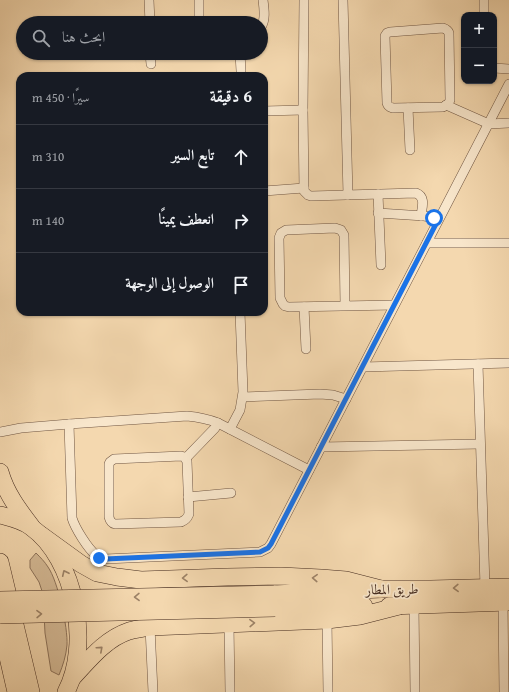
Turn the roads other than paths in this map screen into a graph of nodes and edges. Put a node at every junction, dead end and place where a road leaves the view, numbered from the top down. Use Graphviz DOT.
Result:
graph roads {
  1 [pos="149,0"];
  2 [pos="200,0"];
  3 [pos="263,0"];
  4 [pos="304,0"];
  5 [pos="343,0"];
  6 [pos="484,0"];
  7 [pos="484,12"];
  8 [pos="150,16"];
  9 [pos="199,16"];
  10 [pos="264,16"];
  11 [pos="151,60"];
  12 [pos="240,60"];
  13 [pos="151,64"];
  14 [pos="497,68"];
  15 [pos="509,69"];
  16 [pos="241,71"];
  17 [pos="509,84"];
  18 [pos="446,105"];
  19 [pos="408,108"];
  20 [pos="303,110"];
  21 [pos="268,111"];
  22 [pos="509,123"];
  23 [pos="489,124"];
  24 [pos="410,150"];
  25 [pos="304,188"];
  26 [pos="268,191"];
  27 [pos="378,194"];
  28 [pos="348,195"];
  29 [pos="378,213"];
  30 [pos="421,216"];
  31 [pos="438,220"];
  32 [pos="427,243"];
  33 [pos="509,243"];
  34 [pos="381,265"];
  35 [pos="345,305"];
  36 [pos="394,305"];
  37 [pos="304,307"];
  38 [pos="240,316"];
  39 [pos="306,349"];
  40 [pos="509,363"];
  41 [pos="478,364"];
  42 [pos="362,367"];
  43 [pos="243,397"];
  44 [pos="346,399"];
  45 [pos="218,423"];
  46 [pos="69,424"];
  47 [pos="230,429"];
  48 [pos="0,432"];
  49 [pos="480,444"];
  50 [pos="321,447"];
  51 [pos="186,458"];
  52 [pos="309,470"];
  53 [pos="0,472"];
  54 [pos="231,493"];
  55 [pos="188,497"];
  56 [pos="0,515"];
  57 [pos="37,532"];
  58 [pos="0,562"];
  59 [pos="485,587"];
  60 [pos="381,589"];
  61 [pos="507,597"];
  62 [pos="0,600"];
  63 [pos="274,601"];
  64 [pos="406,605"];
  65 [pos="0,615"];
  66 [pos="327,620"];
  67 [pos="0,622"];
  68 [pos="228,624"];
  69 [pos="150,627"];
  70 [pos="69,687"];
  71 [pos="16,692"];
  72 [pos="31,692"];
  73 [pos="153,692"];
  74 [pos="230,692"];
  75 [pos="328,692"];
  76 [pos="415,692"];
  77 [pos="504,692"];
  1 -- 8 [label="street"];
  2 -- 9 [label="street"];
  3 -- 10 [label="street"];
  4 -- 20 [label="street"];
  5 -- 28 [label="street"];
  6 -- 7 [label="street"];
  11 -- 13 [label="street"];
  12 -- 16 [label="street"];
  14 -- 15 [label="street"];
  17 -- 23 [label="street"];
  18 -- 19 [label="street"];
  18 -- 19 [label="street"];
  18 -- 23 [label="street"];
  19 -- 24 [label="street"];
  20 -- 21 [label="street"];
  20 -- 25 [label="street"];
  22 -- 23 [label="street"];
  23 -- 31 [label="street"];
  25 -- 26 [label="street"];
  25 -- 28 [label="street"];
  27 -- 28 [label="street"];
  27 -- 29 [label="street"];
  27 -- 30 [label="street"];
  29 -- 30 [label="street"];
  29 -- 34 [label="street"];
  30 -- 31 [label="street"];
  31 -- 32 [label="street"];
  32 -- 33 [label="street"];
  32 -- 36 [label="street"];
  35 -- 36 [label="street"];
  35 -- 37 [label="street"];
  35 -- 37 [label="street"];
  36 -- 42 [label="street"];
  37 -- 39 [label="street"];
  38 -- 43 [label="street"];
  40 -- 41 [label="street"];
  41 -- 42 [label="street"];
  41 -- 49 [label="street"];
  42 -- 44 [label="street"];
  43 -- 44 [label="street"];
  43 -- 47 [label="street"];
  44 -- 50 [label="street"];
  45 -- 46 [label="street"];
  45 -- 47 [label="street"];
  45 -- 51 [label="street"];
  46 -- 48 [label="street"];
  46 -- 52 [label="street"];
  47 -- 52 [label="street"];
  49 -- 50 [label="street"];
  49 -- 59 [label="street"];
  50 -- 52 [label="street"];
  51 -- 55 [label="street"];
  51 -- 55 [label="street"];
  53 -- 57 [label="highway"];
  54 -- 55 [label="street"];
  56 -- 57 [label="highway"];
  60 -- 57 [label="highway, one-way"];
  70 -- 57 [label="highway, one-way"];
  58 -- 72 [label="highway"];
  59 -- 60 [label="highway, طريق المطار, one-way"];
  59 -- 61 [label="highway, طريق المطار"];
  60 -- 63 [label="highway, طريق المطار"];
  61 -- 64 [label="highway, طريق المطار"];
  61 -- 77 [label="street"];
  63 -- 62 [label="highway, one-way, bridge"];
  63 -- 64 [label="highway, طريق المطار"];
  65 -- 63 [label="highway, one-way, bridge"];
  64 -- 66 [label="highway"];
  64 -- 76 [label="street"];
  68 -- 66 [label="highway, one-way"];
  66 -- 75 [label="street"];
  67 -- 71 [label="highway"];
  68 -- 69 [label="highway"];
  68 -- 74 [label="street"];
  70 -- 69 [label="highway, one-way"];
  69 -- 73 [label="street"];
}
